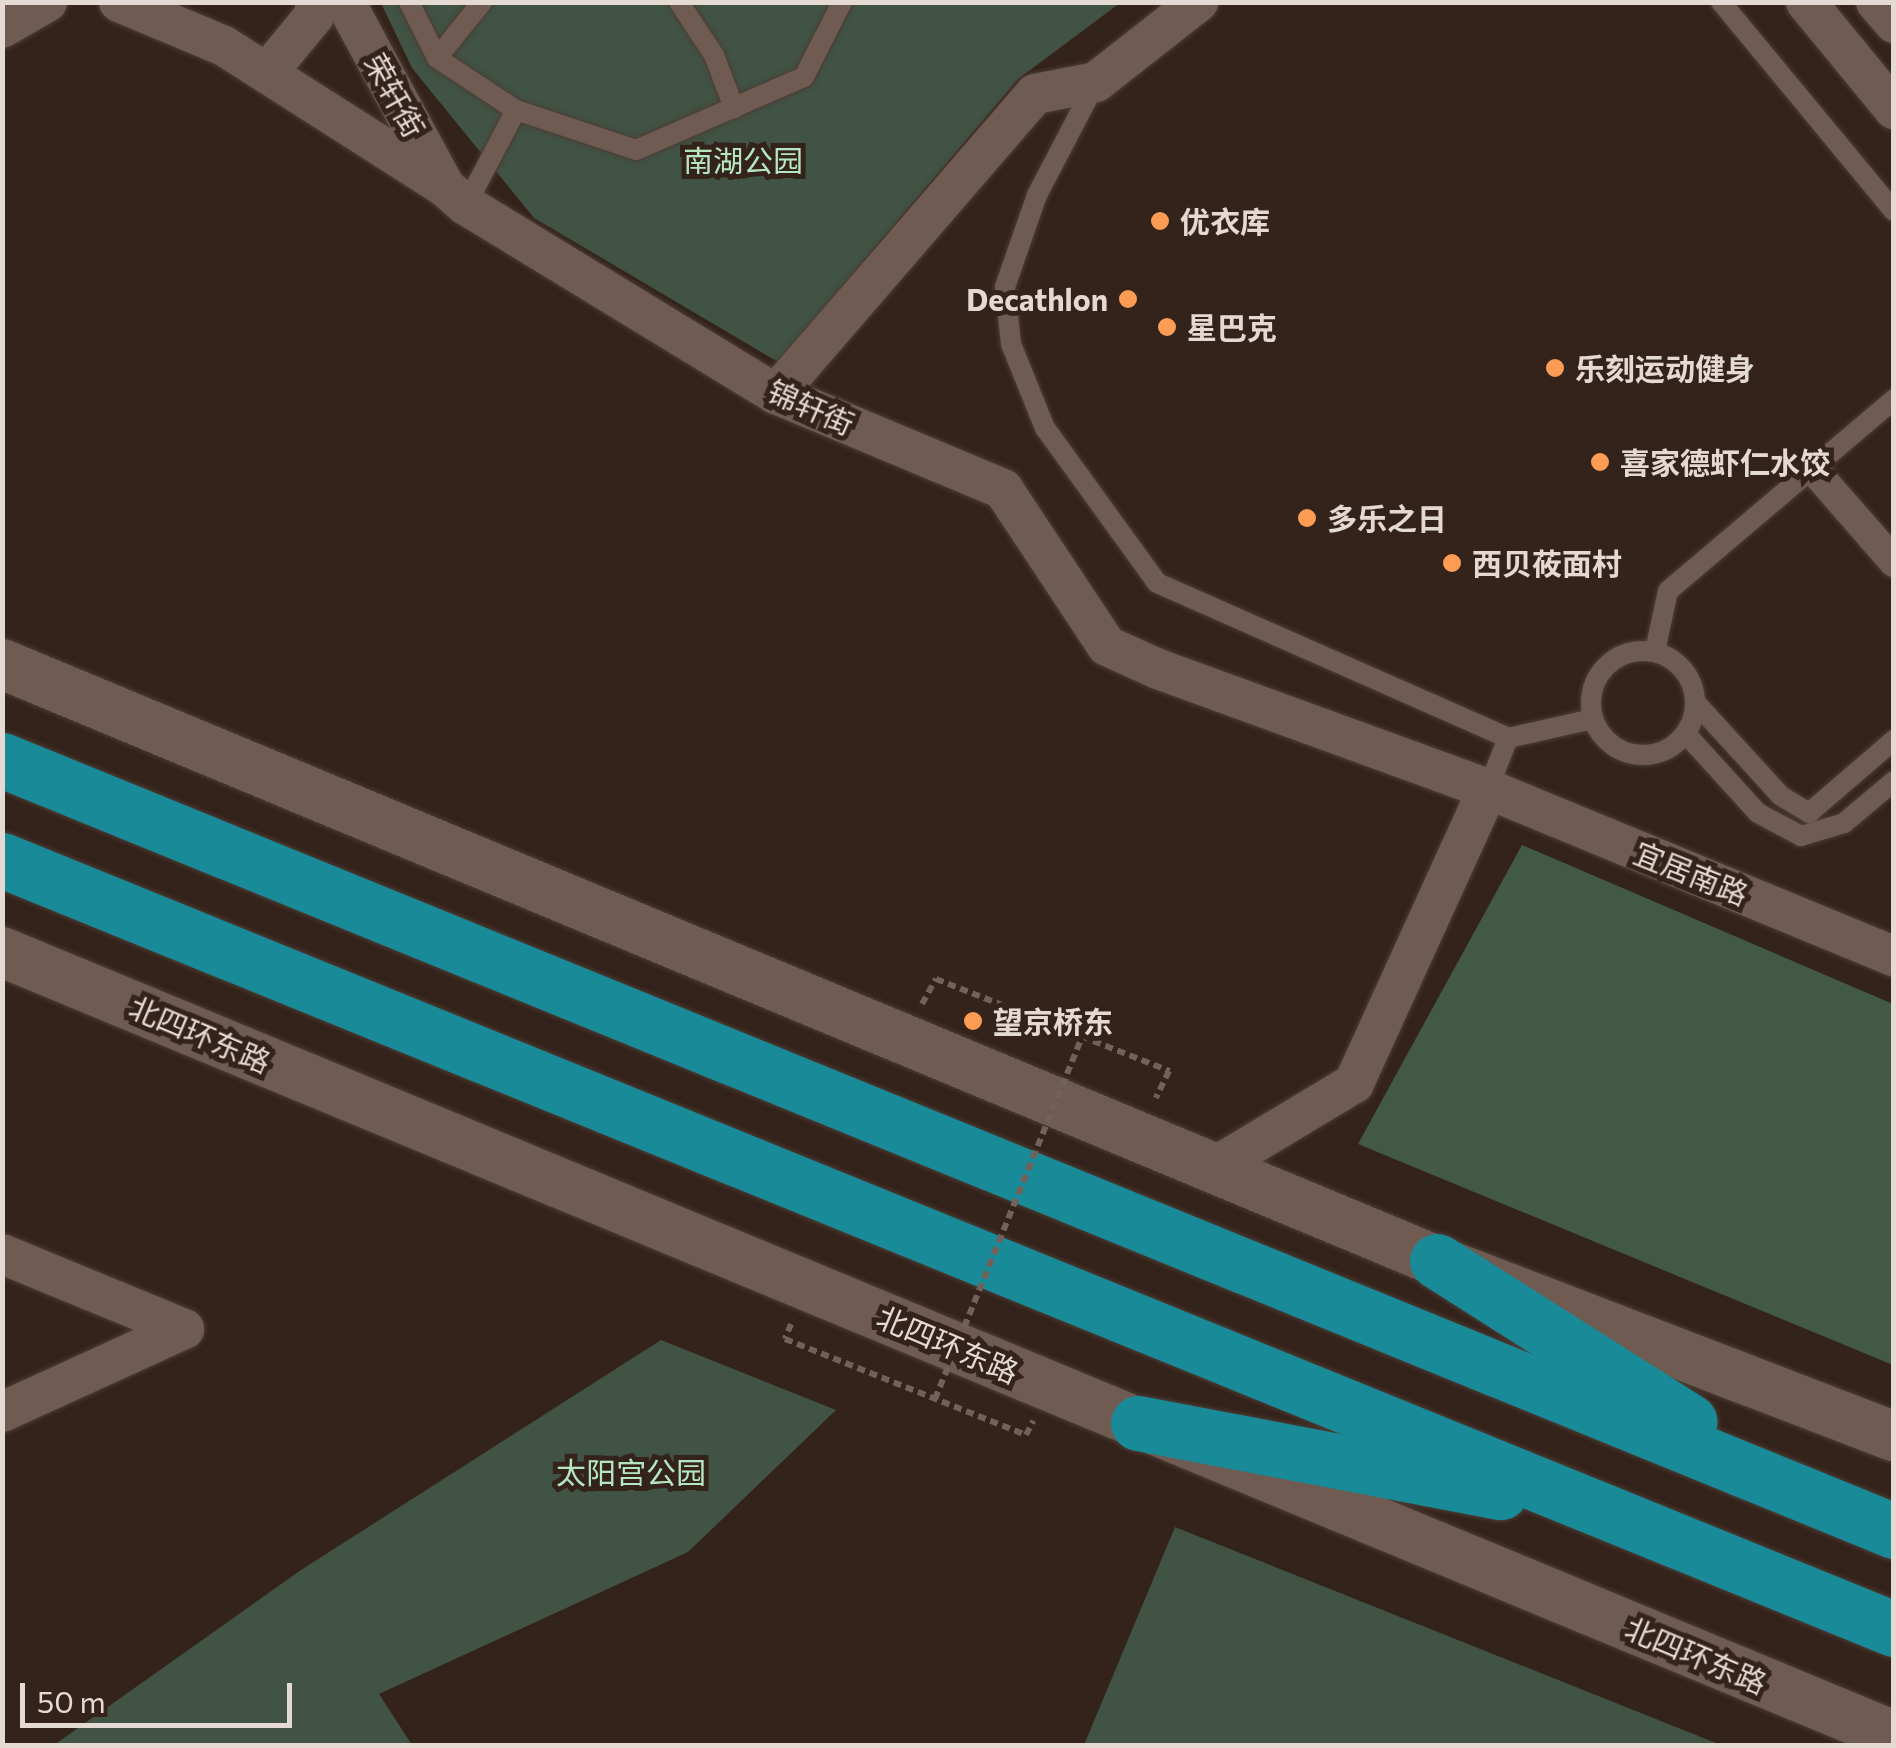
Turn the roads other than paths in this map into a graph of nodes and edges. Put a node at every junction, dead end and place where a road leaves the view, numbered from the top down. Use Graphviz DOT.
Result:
graph roads {
  1 [pos="47,2"];
  2 [pos="118,2"];
  3 [pos="316,2"];
  4 [pos="344,2"];
  5 [pos="409,2"];
  6 [pos="482,2"];
  7 [pos="678,2"];
  8 [pos="842,2"];
  9 [pos="1198,2"];
  10 [pos="1721,2"];
  11 [pos="1806,2"];
  12 [pos="1876,2"];
  13 [pos="1894,23"];
  14 [pos="2,28"];
  15 [pos="436,58"];
  16 [pos="268,74"];
  17 [pos="1096,82"];
  18 [pos="734,108"];
  19 [pos="516,110"];
  20 [pos="1894,110"];
  21 [pos="456,196"];
  22 [pos="1894,210"];
  23 [pos="776,394"];
  24 [pos="1894,399"];
  25 [pos="1812,468"];
  26 [pos="1894,562"];
  27 [pos="1655,652"];
  28 [pos="2,664"];
  29 [pos="1696,703"];
  30 [pos="1593,719"];
  31 [pos="1686,734"];
  32 [pos="1508,738"];
  33 [pos="1894,740"];
  34 [pos="2,760"];
  35 [pos="1894,781"];
  36 [pos="1488,790"];
  37 [pos="2,860"];
  38 [pos="2,952"];
  39 [pos="1894,956"];
  40 [pos="1216,1166"];
  41 [pos="2,1254"];
  42 [pos="1437,1261"];
  43 [pos="2,1412"];
  44 [pos="1138,1423"];
  45 [pos="1894,1436"];
  46 [pos="1810,1498"];
  47 [pos="1620,1515"];
  48 [pos="1894,1531"];
  49 [pos="1894,1630"];
  50 [pos="1894,1736"];
  1 -- 14 [label="street"];
  2 -- 16 [label="street, 锦轩街"];
  3 -- 16 [label="street"];
  4 -- 21 [label="street, 荣轩街"];
  5 -- 15 [label="lane"];
  6 -- 15 [label="lane"];
  7 -- 18 [label="lane"];
  8 -- 18 [label="lane"];
  9 -- 17 [label="street"];
  10 -- 22 [label="lane"];
  11 -- 20 [label="street"];
  12 -- 13 [label="street"];
  15 -- 19 [label="lane"];
  16 -- 21 [label="street, 锦轩街"];
  17 -- 23 [label="street"];
  17 -- 32 [label="lane"];
  18 -- 19 [label="lane"];
  19 -- 21 [label="lane"];
  21 -- 23 [label="street, 锦轩街"];
  23 -- 36 [label="street, 锦轩街"];
  24 -- 25 [label="lane"];
  25 -- 26 [label="street"];
  25 -- 27 [label="lane"];
  27 -- 29 [label="lane"];
  27 -- 30 [label="lane"];
  28 -- 40 [label="street"];
  29 -- 31 [label="lane"];
  29 -- 33 [label="lane"];
  30 -- 31 [label="lane"];
  30 -- 32 [label="lane"];
  31 -- 35 [label="lane"];
  32 -- 36 [label="lane"];
  34 -- 46 [label="highway"];
  36 -- 39 [label="street, 宜居南路"];
  36 -- 40 [label="street"];
  37 -- 47 [label="highway"];
  38 -- 44 [label="street, 北四环东路"];
  40 -- 42 [label="street"];
  41 -- 43 [label="street"];
  42 -- 45 [label="street"];
  42 -- 46 [label="highway"];
  44 -- 47 [label="highway"];
  44 -- 50 [label="street, 北四环东路"];
  46 -- 48 [label="highway"];
  47 -- 49 [label="highway"];
}
